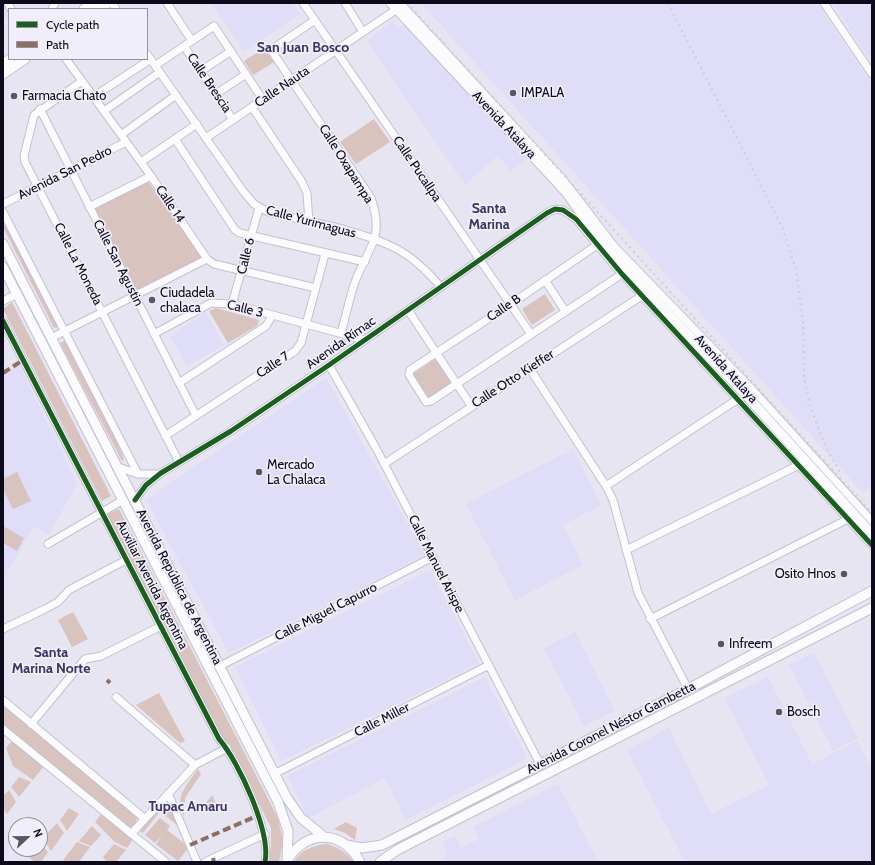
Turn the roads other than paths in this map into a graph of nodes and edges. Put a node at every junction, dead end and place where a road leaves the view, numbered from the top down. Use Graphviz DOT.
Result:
graph roads {
  1 [pos="166,3"];
  2 [pos="303,3"];
  3 [pos="345,3"];
  4 [pos="824,3"];
  5 [pos="396,5"];
  6 [pos="315,20"];
  7 [pos="363,32"];
  8 [pos="192,41"];
  9 [pos="184,46"];
  10 [pos="336,50"];
  11 [pos="230,51"];
  12 [pos="149,56"];
  13 [pos="24,60"];
  14 [pos="67,60"];
  15 [pos="144,60"];
  16 [pos="156,65"];
  17 [pos="201,71"];
  18 [pos="160,72"];
  19 [pos="3,74"];
  20 [pos="246,74"];
  21 [pos="872,74"];
  22 [pos="292,80"];
  23 [pos="82,81"];
  24 [pos="216,94"];
  25 [pos="176,95"];
  26 [pos="93,97"];
  27 [pos="263,100"];
  28 [pos="252,107"];
  29 [pos="40,109"];
  30 [pos="104,111"];
  31 [pos="233,120"];
  32 [pos="197,124"];
  33 [pos="121,135"];
  34 [pos="206,138"];
  35 [pos="175,139"];
  36 [pos="126,142"];
  37 [pos="141,162"];
  38 [pos="70,170"];
  39 [pos="151,176"];
  40 [pos="38,186"];
  41 [pos="3,204"];
  42 [pos="89,207"];
  43 [pos="259,208"];
  44 [pos="563,210"];
  45 [pos="3,212"];
  46 [pos="309,222"];
  47 [pos="251,235"];
  48 [pos="374,239"];
  49 [pos="3,244"];
  50 [pos="597,245"];
  51 [pos="325,254"];
  52 [pos="207,259"];
  53 [pos="480,261"];
  54 [pos="365,262"];
  55 [pos="3,267"];
  56 [pos="243,270"];
  57 [pos="622,274"];
  58 [pos="545,280"];
  59 [pos="441,287"];
  60 [pos="316,288"];
  61 [pos="17,294"];
  62 [pos="643,295"];
  63 [pos="136,297"];
  64 [pos="3,301"];
  65 [pos="232,304"];
  66 [pos="511,304"];
  67 [pos="408,310"];
  68 [pos="565,311"];
  69 [pos="102,313"];
  70 [pos="272,316"];
  71 [pos="3,321"];
  72 [pos="306,324"];
  73 [pos="64,331"];
  74 [pos="341,333"];
  75 [pos="154,334"];
  76 [pos="531,334"];
  77 [pos="51,338"];
  78 [pos="365,340"];
  79 [pos="436,353"];
  80 [pos="329,365"];
  81 [pos="530,369"];
  82 [pos="179,383"];
  83 [pos="457,384"];
  84 [pos="738,399"];
  85 [pos="472,407"];
  86 [pos="196,416"];
  87 [pos="165,436"];
  88 [pos="179,462"];
  89 [pos="384,464"];
  90 [pos="798,466"];
  91 [pos="118,467"];
  92 [pos="161,473"];
  93 [pos="138,474"];
  94 [pos="606,486"];
  95 [pos="123,500"];
  96 [pos="135,500"];
  97 [pos="101,512"];
  98 [pos="848,519"];
  99 [pos="872,522"];
  100 [pos="872,534"];
  101 [pos="48,544"];
  102 [pos="872,545"];
  103 [pos="626,550"];
  104 [pos="433,557"];
  105 [pos="126,560"];
  106 [pos="872,591"];
  107 [pos="872,608"];
  108 [pos="650,619"];
  109 [pos="161,626"];
  110 [pos="3,629"];
  111 [pos="489,665"];
  112 [pos="220,666"];
  113 [pos="688,688"];
  114 [pos="116,697"];
  115 [pos="3,700"];
  116 [pos="31,724"];
  117 [pos="3,729"];
  118 [pos="227,748"];
  119 [pos="540,764"];
  120 [pos="195,765"];
  121 [pos="274,774"];
  122 [pos="168,793"];
  123 [pos="144,818"];
  124 [pos="131,834"];
  125 [pos="265,834"];
  126 [pos="323,836"];
  127 [pos="346,845"];
  128 [pos="287,861"];
  129 [pos="166,862"];
  130 [pos="196,862"];
  131 [pos="205,862"];
  132 [pos="265,862"];
  133 [pos="360,862"];
  134 [pos="380,862"];
  1 -- 8 [label="street, Calle Brescia"];
  2 -- 6 [label="street, Calle Pucallpa"];
  3 -- 7 [label="street"];
  4 -- 21 [label="street"];
  5 -- 7 [label="street, Calle Nauta"];
  5 -- 99 [label="street, Avenida Atalaya"];
  5 -- 100 [label="main road, Avenida Atalaya"];
  6 -- 10 [label="street, Calle Pucallpa"];
  6 -- 22 [label="street, Calle Oxapampa"];
  7 -- 10 [label="street, Calle Nauta"];
  8 -- 9 [label="street"];
  8 -- 11 [label="street"];
  9 -- 16 [label="street"];
  9 -- 17 [label="street, Calle Brescia"];
  10 -- 22 [label="street, Calle Nauta"];
  10 -- 53 [label="street, Calle Pucallpa"];
  11 -- 17 [label="street"];
  11 -- 20 [label="street"];
  12 -- 16 [label="street, Calle Yurimaguas"];
  13 -- 19 [label="main road"];
  14 -- 23 [label="street, Calle 14"];
  15 -- 26 [label="street"];
  16 -- 18 [label="street, Calle Yurimaguas"];
  17 -- 24 [label="street, Calle Brescia"];
  18 -- 25 [label="street, Calle Yurimaguas"];
  18 -- 30 [label="street"];
  20 -- 24 [label="street"];
  20 -- 27 [label="street"];
  22 -- 27 [label="street, Calle Nauta"];
  22 -- 48 [label="street, Calle Oxapampa"];
  23 -- 26 [label="street, Calle 14"];
  23 -- 29 [label="street, Calle La Moneda"];
  24 -- 31 [label="street, Calle Brescia"];
  25 -- 32 [label="street, Calle Yurimaguas"];
  25 -- 33 [label="street"];
  26 -- 30 [label="street, Calle 14"];
  27 -- 28 [label="street, Calle Nauta"];
  28 -- 31 [label="street, Calle Nauta"];
  28 -- 46 [label="street"];
  29 -- 38 [label="street, Calle San Agustin"];
  29 -- 40 [label="street, Calle La Moneda"];
  30 -- 33 [label="street, Calle 14"];
  31 -- 34 [label="street, Calle Nauta"];
  32 -- 34 [label="street, Calle Yurimaguas"];
  32 -- 35 [label="street"];
  33 -- 36 [label="street, Calle 14"];
  34 -- 43 [label="street, Calle Yurimaguas"];
  35 -- 37 [label="street"];
  35 -- 47 [label="street"];
  36 -- 37 [label="street, Calle 14"];
  36 -- 38 [label="street, Avenida San Pedro"];
  37 -- 39 [label="street, Calle 14"];
  38 -- 40 [label="street, Avenida San Pedro"];
  38 -- 42 [label="street, Calle San Agustin"];
  39 -- 42 [label="street"];
  39 -- 52 [label="street, Calle 14"];
  40 -- 41 [label="street, Avenida San Pedro"];
  40 -- 69 [label="street, Calle La Moneda"];
  42 -- 63 [label="street, Calle San Agustin"];
  43 -- 46 [label="street, Calle Yurimaguas"];
  43 -- 47 [label="street, Calle 6"];
  44 -- 50 [label="street, Avenida Atalaya"];
  44 -- 53 [label="street, Avenida Rímac"];
  45 -- 73 [label="street"];
  46 -- 48 [label="street, Calle Yurimaguas"];
  47 -- 51 [label="street"];
  47 -- 56 [label="street, Calle 6"];
  48 -- 54 [label="street, Calle Oxapampa"];
  48 -- 59 [label="street, Calle Yurimaguas"];
  49 -- 77 [label="main road, Avenida República de Argentina"];
  50 -- 57 [label="street, Avenida Atalaya"];
  50 -- 58 [label="street, Calle B"];
  51 -- 54 [label="street"];
  51 -- 60 [label="street, Calle 7"];
  52 -- 56 [label="street"];
  52 -- 63 [label="street"];
  53 -- 59 [label="street, Avenida Rímac"];
  53 -- 66 [label="street, Calle Pucallpa"];
  54 -- 74 [label="street, Calle Oxapampa"];
  55 -- 61 [label="main road, Avenida República de Argentina"];
  56 -- 60 [label="street"];
  56 -- 65 [label="street, Calle 6"];
  57 -- 62 [label="street, Avenida Atalaya"];
  57 -- 68 [label="street"];
  58 -- 66 [label="street, Calle B"];
  58 -- 68 [label="street"];
  59 -- 67 [label="street, Avenida Rímac"];
  60 -- 72 [label="street, Calle 7"];
  61 -- 64 [label="street"];
  61 -- 95 [label="main road, Avenida República de Argentina"];
  62 -- 81 [label="street, Calle Otto Kieffer"];
  62 -- 84 [label="street, Avenida Atalaya"];
  63 -- 69 [label="street"];
  63 -- 75 [label="street, Calle San Agustin"];
  65 -- 70 [label="street, Calle 3"];
  65 -- 75 [label="street, Calle 3"];
  66 -- 76 [label="street, Calle Pucallpa"];
  66 -- 79 [label="street, Calle B"];
  67 -- 78 [label="street, Avenida Rímac"];
  67 -- 79 [label="street"];
  68 -- 76 [label="street"];
  69 -- 73 [label="street"];
  69 -- 87 [label="street, Calle La Moneda"];
  70 -- 72 [label="street, Calle 3"];
  70 -- 82 [label="street"];
  71 -- 97 [label="street, Auxiliar Avenida Argentina"];
  72 -- 74 [label="street, Calle 3"];
  72 -- 86 [label="street, Calle 7"];
  73 -- 77 [label="street"];
  73 -- 93 [label="street"];
  74 -- 78 [label="street"];
  75 -- 82 [label="street, Calle San Agustin"];
  76 -- 83 [label="street"];
  77 -- 91 [label="main road, Avenida República de Argentina"];
  78 -- 80 [label="street, Avenida Rímac"];
  79 -- 83 [label="street"];
  79 -- 83 [label="street, Calle B"];
  80 -- 88 [label="street, Avenida Rímac"];
  80 -- 89 [label="street, Calle Manuel Arispe"];
  81 -- 85 [label="street, Calle Otto Kieffer"];
  81 -- 94 [label="street"];
  82 -- 86 [label="street, Calle San Agustin"];
  83 -- 85 [label="street"];
  84 -- 90 [label="street, Avenida Atalaya"];
  84 -- 94 [label="street"];
  85 -- 89 [label="street, Calle Otto Kieffer"];
  86 -- 87 [label="street, Calle 7"];
  87 -- 88 [label="street, Calle La Moneda"];
  88 -- 92 [label="street, Avenida Rímac"];
  89 -- 104 [label="street, Calle Manuel Arispe"];
  90 -- 98 [label="street, Avenida Atalaya"];
  90 -- 103 [label="street"];
  91 -- 93 [label="street, Avenida Rímac"];
  91 -- 96 [label="main road, Avenida República de Argentina"];
  92 -- 93 [label="street, Avenida Rímac"];
  92 -- 96 [label="street, Avenida Rímac"];
  94 -- 103 [label="street"];
  95 -- 97 [label="street"];
  95 -- 128 [label="main road, Avenida República de Argentina"];
  96 -- 112 [label="main road, Avenida República de Argentina"];
  97 -- 101 [label="street"];
  97 -- 105 [label="street, Auxiliar Avenida Argentina"];
  98 -- 102 [label="street, Avenida Atalaya"];
  98 -- 108 [label="street"];
  103 -- 108 [label="street"];
  104 -- 111 [label="street, Calle Manuel Arispe"];
  104 -- 112 [label="street, Calle Miguel Capurro"];
  105 -- 109 [label="street, Auxiliar Avenida Argentina"];
  105 -- 110 [label="street"];
  106 -- 113 [label="main road, Avenida Coronel Néstor Gambetta"];
  107 -- 134 [label="main road, Avenida Coronel Néstor Gambetta"];
  108 -- 113 [label="street"];
  109 -- 116 [label="street"];
  109 -- 118 [label="street, Auxiliar Avenida Argentina"];
  111 -- 119 [label="street, Calle Manuel Arispe"];
  111 -- 121 [label="street, Calle Miller"];
  112 -- 121 [label="main road, Avenida República de Argentina"];
  113 -- 119 [label="main road, Avenida Coronel Néstor Gambetta"];
  114 -- 120 [label="street"];
  115 -- 116 [label="street"];
  116 -- 123 [label="street"];
  117 -- 124 [label="street"];
  118 -- 120 [label="street"];
  118 -- 125 [label="street, Auxiliar Avenida Argentina"];
  119 -- 127 [label="main road, Avenida Coronel Néstor Gambetta"];
  120 -- 122 [label="street"];
  121 -- 126 [label="main road, Avenida República de Argentina"];
  122 -- 123 [label="street"];
  122 -- 130 [label="street"];
  123 -- 124 [label="street"];
  124 -- 129 [label="street"];
  125 -- 131 [label="street"];
  125 -- 132 [label="street, Auxiliar Avenida Argentina"];
  126 -- 127 [label="main road, Avenida República de Argentina"];
  126 -- 128 [label="main road"];
  127 -- 133 [label="main road"];
}
